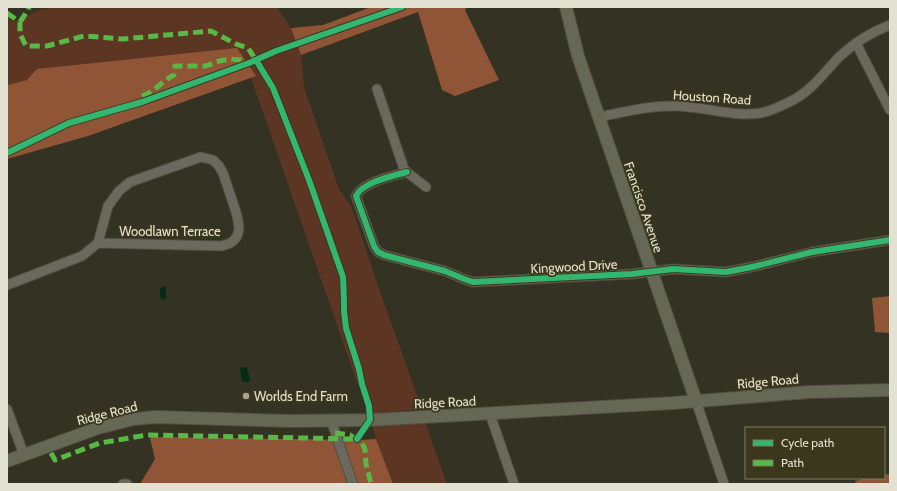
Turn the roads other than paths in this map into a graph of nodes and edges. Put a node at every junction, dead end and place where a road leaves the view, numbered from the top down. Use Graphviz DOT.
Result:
graph roads {
  1 [pos="566,7"];
  2 [pos="890,25"];
  3 [pos="856,43"];
  4 [pos="377,89"];
  5 [pos="890,110"];
  6 [pos="598,117"];
  7 [pos="407,172"];
  8 [pos="426,187"];
  9 [pos="890,240"];
  10 [pos="98,243"];
  11 [pos="652,272"];
  12 [pos="7,285"];
  13 [pos="890,390"];
  14 [pos="696,401"];
  15 [pos="7,409"];
  16 [pos="490,414"];
  17 [pos="331,420"];
  18 [pos="24,455"];
  19 [pos="7,461"];
  20 [pos="123,484"];
  21 [pos="127,484"];
  22 [pos="354,484"];
  23 [pos="514,484"];
  24 [pos="724,484"];
  1 -- 6 [label="main road, Francisco Avenue"];
  2 -- 3 [label="street, Houston Road"];
  3 -- 5 [label="street"];
  3 -- 6 [label="street, Houston Road"];
  4 -- 7 [label="street"];
  6 -- 11 [label="main road, Francisco Avenue"];
  7 -- 8 [label="street"];
  7 -- 11 [label="street, Kingwood Drive"];
  9 -- 11 [label="street, Kingwood Drive"];
  10 -- 10 [label="street, Woodlawn Terrace"];
  10 -- 12 [label="street"];
  11 -- 14 [label="main road, Francisco Avenue"];
  13 -- 14 [label="main road, Ridge Road"];
  14 -- 16 [label="main road, Ridge Road"];
  14 -- 24 [label="street, Francisco Avenue"];
  15 -- 18 [label="street"];
  16 -- 17 [label="main road, Ridge Road"];
  16 -- 23 [label="street"];
  17 -- 18 [label="main road, Ridge Road"];
  17 -- 22 [label="street"];
  18 -- 19 [label="main road, Ridge Road"];
  20 -- 21 [label="street"];
}
